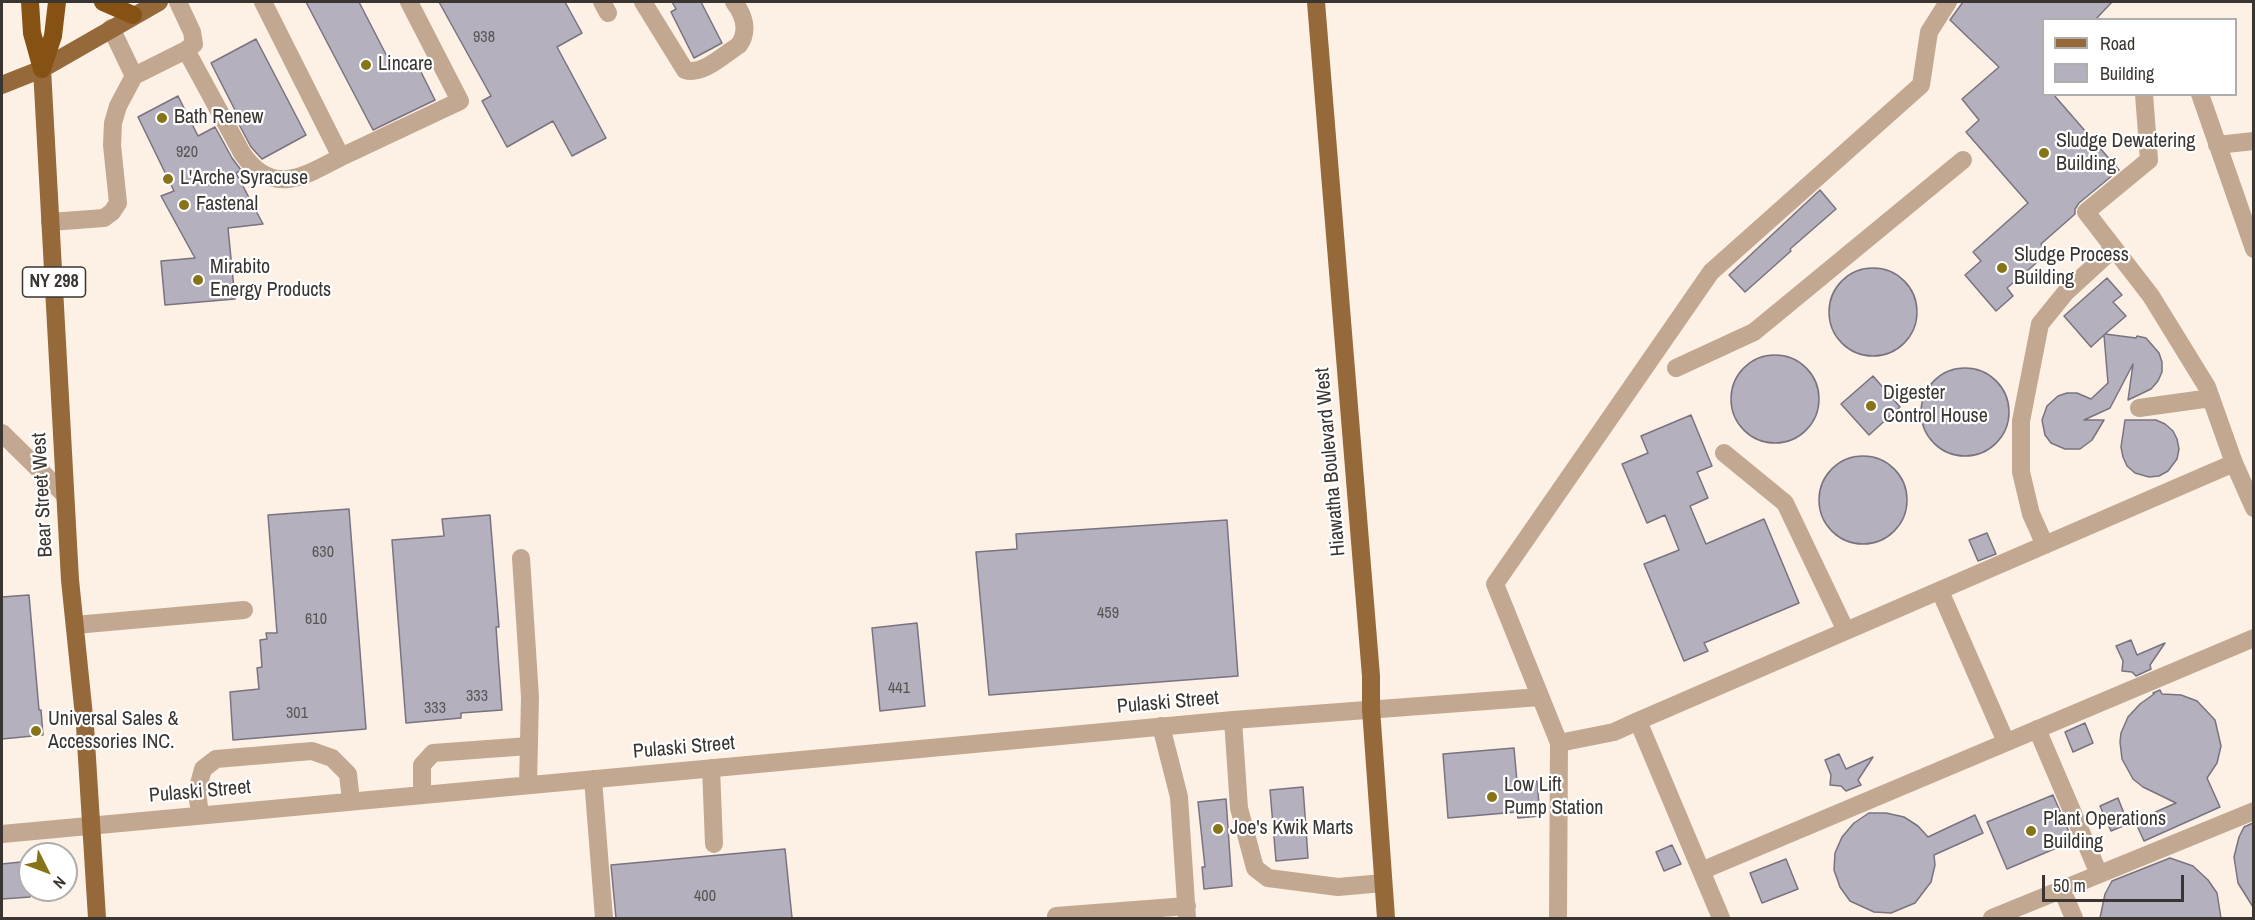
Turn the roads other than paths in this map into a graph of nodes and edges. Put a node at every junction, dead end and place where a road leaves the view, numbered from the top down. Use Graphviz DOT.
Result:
graph roads {
  1 [pos="30,2"];
  2 [pos="57,2"];
  3 [pos="103,2"];
  4 [pos="159,2"];
  5 [pos="178,2"];
  6 [pos="263,2"];
  7 [pos="409,2"];
  8 [pos="643,2"];
  9 [pos="734,2"];
  10 [pos="1316,2"];
  11 [pos="1948,2"];
  12 [pos="133,15"];
  13 [pos="111,28"];
  14 [pos="186,50"];
  15 [pos="42,69"];
  16 [pos="134,76"];
  17 [pos="2,85"];
  18 [pos="2144,96"];
  19 [pos="2201,96"];
  20 [pos="2253,141"];
  21 [pos="2217,145"];
  22 [pos="341,158"];
  23 [pos="1963,160"];
  24 [pos="50,222"];
  25 [pos="2114,248"];
  26 [pos="2253,249"];
  27 [pos="1676,368"];
  28 [pos="2211,398"];
  29 [pos="2139,408"];
  30 [pos="2,433"];
  31 [pos="1724,453"];
  32 [pos="2234,463"];
  33 [pos="65,495"];
  34 [pos="2253,508"];
  35 [pos="2045,545"];
  36 [pos="521,558"];
  37 [pos="1940,591"];
  38 [pos="244,610"];
  39 [pos="75,625"];
  40 [pos="1846,631"];
  41 [pos="2253,638"];
  42 [pos="1540,697"];
  43 [pos="1371,709"];
  44 [pos="1233,720"];
  45 [pos="1638,721"];
  46 [pos="1161,726"];
  47 [pos="2037,729"];
  48 [pos="2006,742"];
  49 [pos="1559,743"];
  50 [pos="529,746"];
  51 [pos="711,768"];
  52 [pos="593,779"];
  53 [pos="528,785"];
  54 [pos="422,795"];
  55 [pos="351,801"];
  56 [pos="2253,811"];
  57 [pos="200,815"];
  58 [pos="91,825"];
  59 [pos="2,834"];
  60 [pos="714,844"];
  61 [pos="1701,871"];
  62 [pos="2099,874"];
  63 [pos="1383,883"];
  64 [pos="2062,890"];
  65 [pos="1187,912"];
  66 [pos="1056,916"];
  67 [pos="97,918"];
  68 [pos="604,918"];
  69 [pos="1386,918"];
  70 [pos="1558,918"];
  71 [pos="1720,918"];
  72 [pos="1992,918"];
  73 [pos="2074,918"];
  1 -- 15 [label="highway"];
  2 -- 15 [label="highway"];
  3 -- 12 [label="highway"];
  4 -- 12 [label="main road"];
  5 -- 14 [label="street"];
  6 -- 22 [label="street"];
  7 -- 22 [label="street"];
  8 -- 9 [label="street"];
  10 -- 43 [label="main road, Hiawatha Boulevard West"];
  11 -- 42 [label="street"];
  12 -- 13 [label="main road"];
  13 -- 15 [label="main road"];
  13 -- 16 [label="street"];
  14 -- 16 [label="street"];
  14 -- 22 [label="street"];
  15 -- 17 [label="main road"];
  15 -- 24 [label="main road, Bear Street West / NY 298"];
  16 -- 24 [label="street"];
  18 -- 25 [label="street"];
  19 -- 21 [label="street"];
  20 -- 21 [label="street"];
  21 -- 26 [label="street"];
  23 -- 27 [label="street"];
  24 -- 33 [label="main road, Bear Street West / NY 298"];
  25 -- 28 [label="street"];
  25 -- 35 [label="street"];
  28 -- 29 [label="street"];
  28 -- 32 [label="street"];
  30 -- 33 [label="street"];
  31 -- 40 [label="street"];
  32 -- 34 [label="street"];
  32 -- 35 [label="street"];
  33 -- 39 [label="main road, Bear Street West / NY 298"];
  35 -- 37 [label="street"];
  36 -- 50 [label="street"];
  37 -- 40 [label="street"];
  37 -- 48 [label="street"];
  38 -- 39 [label="street"];
  39 -- 58 [label="main road, Bear Street West / NY 298"];
  40 -- 45 [label="street"];
  41 -- 47 [label="street"];
  42 -- 43 [label="street, Pulaski Street"];
  42 -- 49 [label="street"];
  43 -- 44 [label="street, Pulaski Street"];
  43 -- 63 [label="main road, Hiawatha Boulevard West"];
  44 -- 46 [label="street, Pulaski Street"];
  44 -- 63 [label="street"];
  45 -- 49 [label="street"];
  45 -- 61 [label="street"];
  46 -- 51 [label="street, Pulaski Street"];
  46 -- 65 [label="street"];
  47 -- 48 [label="street"];
  47 -- 62 [label="street"];
  48 -- 61 [label="street"];
  49 -- 70 [label="street"];
  50 -- 53 [label="street"];
  50 -- 54 [label="street"];
  51 -- 52 [label="street, Pulaski Street"];
  51 -- 60 [label="street"];
  52 -- 53 [label="street, Pulaski Street"];
  52 -- 68 [label="street"];
  53 -- 54 [label="street, Pulaski Street"];
  54 -- 55 [label="street, Pulaski Street"];
  55 -- 57 [label="street, Pulaski Street"];
  55 -- 57 [label="street"];
  56 -- 62 [label="street"];
  57 -- 58 [label="street, Pulaski Street"];
  58 -- 59 [label="street, Pulaski Street"];
  58 -- 67 [label="main road, Bear Street West / NY 298"];
  61 -- 71 [label="street"];
  62 -- 64 [label="street"];
  63 -- 69 [label="main road, Hiawatha Boulevard West"];
  64 -- 72 [label="street"];
  64 -- 73 [label="street"];
  65 -- 66 [label="street"];
}
